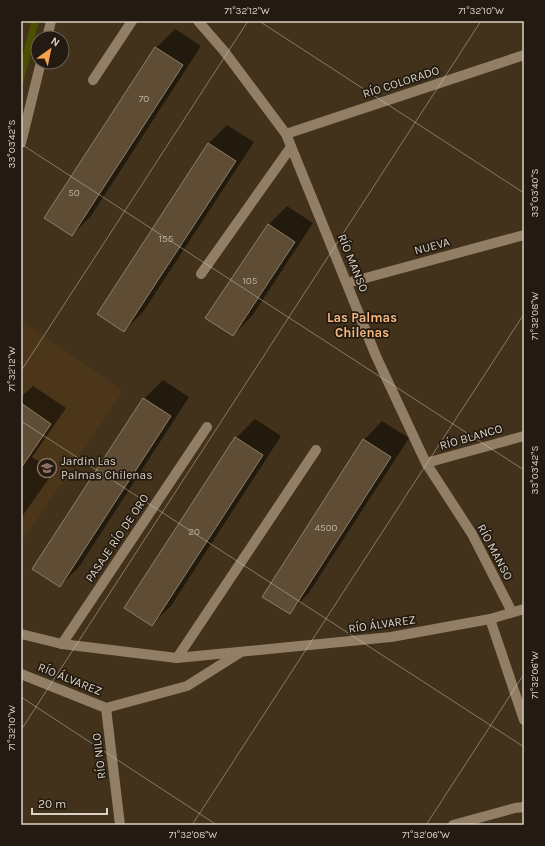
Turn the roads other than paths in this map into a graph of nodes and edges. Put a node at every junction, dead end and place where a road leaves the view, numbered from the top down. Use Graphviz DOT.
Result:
graph roads {
  1 [pos="132,21"];
  2 [pos="198,21"];
  3 [pos="524,55"];
  4 [pos="39,70"];
  5 [pos="93,80"];
  6 [pos="286,134"];
  7 [pos="21,143"];
  8 [pos="291,147"];
  9 [pos="524,235"];
  10 [pos="201,274"];
  11 [pos="347,283"];
  12 [pos="207,427"];
  13 [pos="524,436"];
  14 [pos="316,450"];
  15 [pos="426,463"];
  16 [pos="524,609"];
  17 [pos="512,612"];
  18 [pos="490,618"];
  19 [pos="21,634"];
  20 [pos="62,644"];
  21 [pos="241,652"];
  22 [pos="177,658"];
  23 [pos="21,674"];
  24 [pos="106,708"];
  25 [pos="524,720"];
  26 [pos="524,807"];
  27 [pos="120,825"];
  28 [pos="453,825"];
  1 -- 5 [label="street"];
  2 -- 6 [label="street, RÍO MANSO"];
  3 -- 6 [label="street, RÍO COLORADO"];
  4 -- 7 [label="street"];
  6 -- 8 [label="street, RÍO MANSO"];
  8 -- 10 [label="street"];
  8 -- 11 [label="street, RÍO MANSO"];
  9 -- 11 [label="street, NUEVA"];
  11 -- 15 [label="street, RÍO MANSO"];
  12 -- 20 [label="street, PASAJE RÍO DE ORO"];
  13 -- 15 [label="street, RÍO BLANCO"];
  14 -- 22 [label="street"];
  15 -- 17 [label="street, RÍO MANSO"];
  16 -- 17 [label="street, RÍO ÁLVAREZ"];
  17 -- 18 [label="street, RÍO ÁLVAREZ"];
  18 -- 21 [label="street, RÍO ÁLVAREZ"];
  18 -- 25 [label="street"];
  19 -- 20 [label="street, RÍO ÁLVAREZ"];
  20 -- 22 [label="street, RÍO ÁLVAREZ"];
  21 -- 22 [label="street, RÍO ÁLVAREZ"];
  21 -- 24 [label="street, RÍO ÁLVAREZ"];
  23 -- 24 [label="street, RÍO ÁLVAREZ"];
  24 -- 27 [label="street, RÍO NILO"];
  26 -- 28 [label="street"];
}
